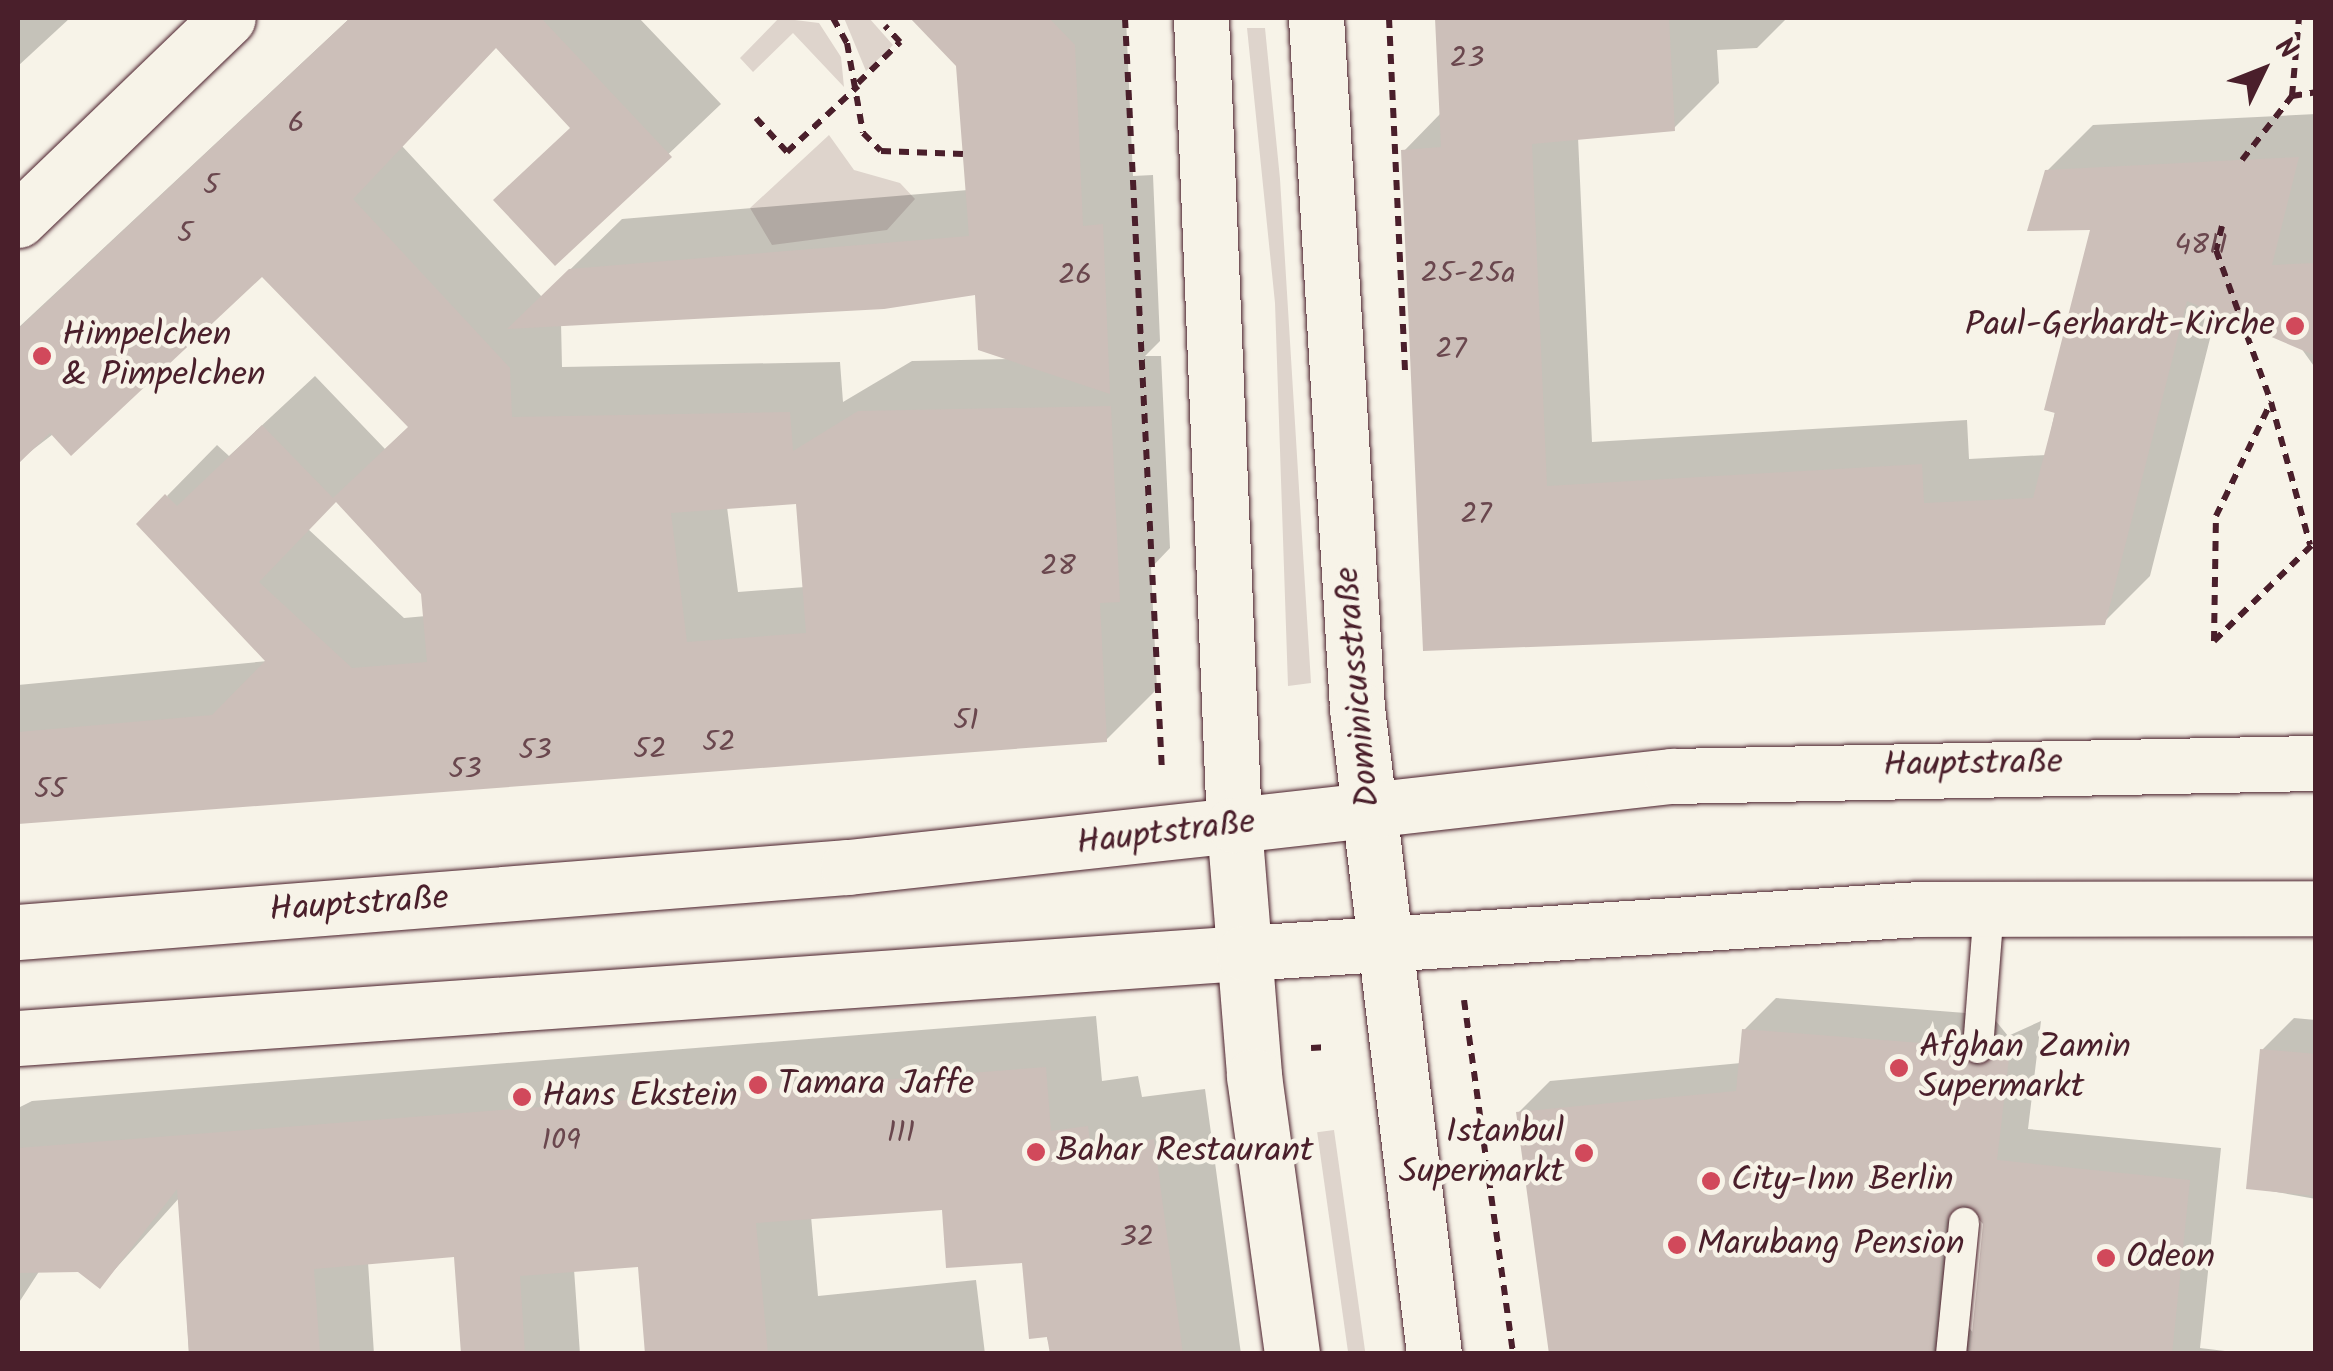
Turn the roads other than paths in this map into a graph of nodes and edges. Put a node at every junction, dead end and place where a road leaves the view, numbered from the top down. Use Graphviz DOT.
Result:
graph roads {
  1 [pos="228,18"];
  2 [pos="1201,18"];
  3 [pos="1316,18"];
  4 [pos="18,220"];
  5 [pos="2316,762"];
  6 [pos="1368,810"];
  7 [pos="1234,825"];
  8 [pos="1988,907"];
  9 [pos="2316,908"];
  10 [pos="18,932"];
  11 [pos="1382,944"];
  12 [pos="1244,953"];
  13 [pos="18,1038"];
  14 [pos="1978,1048"];
  15 [pos="1964,1223"];
  16 [pos="1292,1354"];
  17 [pos="1434,1354"];
  18 [pos="1951,1354"];
  1 -- 4 [label="main road"];
  2 -- 7 [label="main road"];
  3 -- 6 [label="main road, Dominicusstraße"];
  5 -- 6 [label="main road, Hauptstraße"];
  6 -- 7 [label="main road, Hauptstraße"];
  6 -- 11 [label="main road, Dominicusstraße"];
  7 -- 10 [label="main road, Hauptstraße"];
  7 -- 12 [label="main road"];
  8 -- 9 [label="main road"];
  8 -- 11 [label="main road"];
  8 -- 14 [label="lane"];
  11 -- 12 [label="main road"];
  11 -- 17 [label="main road, Dominicusstraße"];
  12 -- 13 [label="main road"];
  12 -- 16 [label="main road"];
  15 -- 18 [label="lane"];
}
